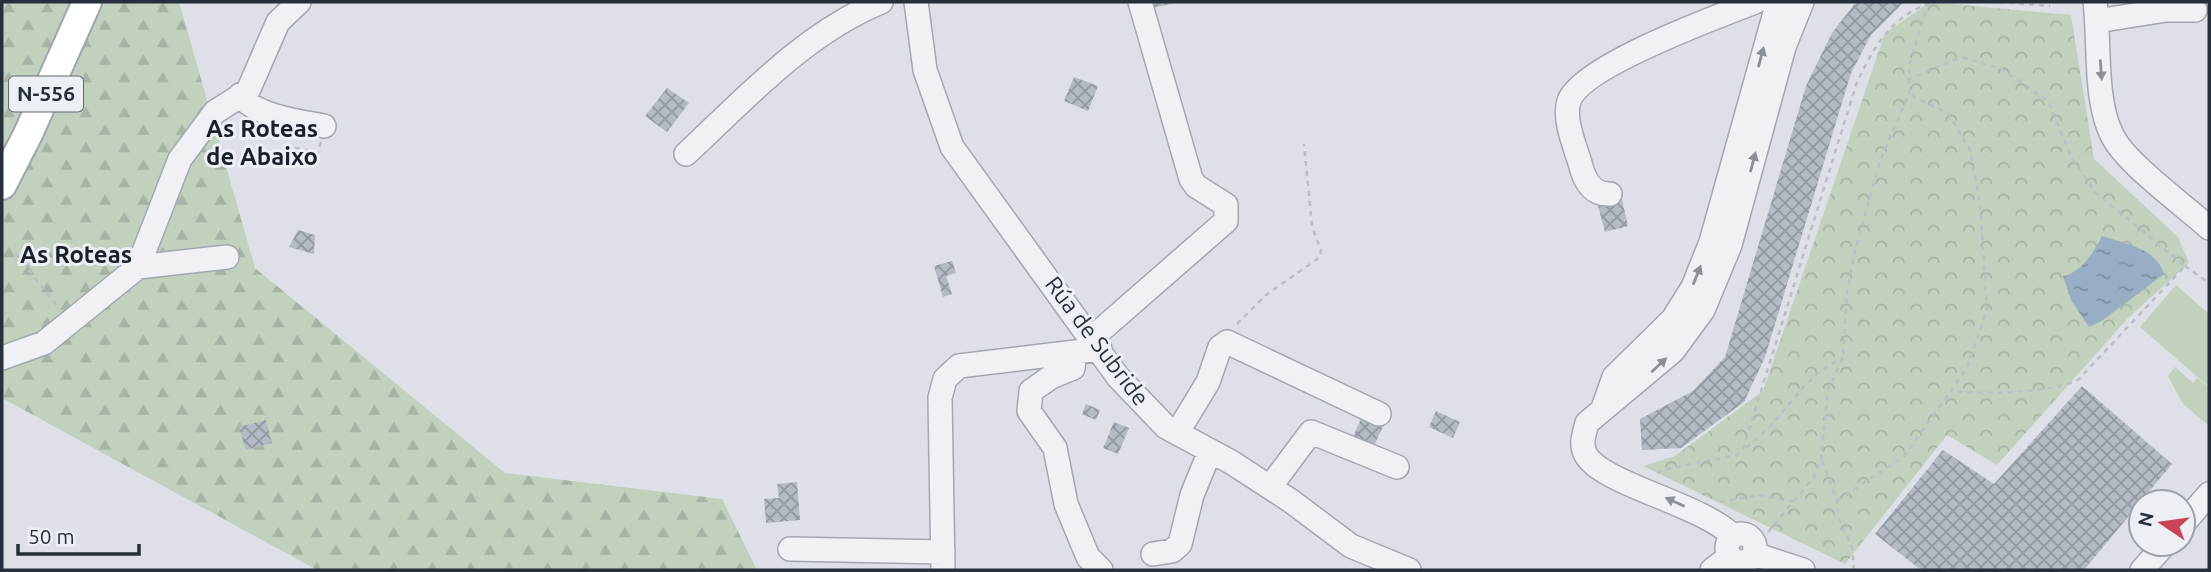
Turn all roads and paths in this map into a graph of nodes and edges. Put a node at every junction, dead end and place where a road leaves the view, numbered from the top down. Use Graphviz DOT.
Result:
graph roads {
  1 [pos="87,2"];
  2 [pos="299,2"];
  3 [pos="881,2"];
  4 [pos="916,2"];
  5 [pos="1140,2"];
  6 [pos="1755,2"];
  7 [pos="1778,2"];
  8 [pos="1802,2"];
  9 [pos="1931,2"];
  10 [pos="1999,2"];
  11 [pos="2050,6"];
  12 [pos="2195,10"];
  13 [pos="2096,11"];
  14 [pos="1907,80"];
  15 [pos="1909,94"];
  16 [pos="240,95"];
  17 [pos="324,127"];
  18 [pos="1304,144"];
  19 [pos="686,155"];
  20 [pos="2,185"];
  21 [pos="1610,194"];
  22 [pos="2209,228"];
  23 [pos="16,254"];
  24 [pos="227,257"];
  25 [pos="2185,265"];
  26 [pos="138,267"];
  27 [pos="2209,283"];
  28 [pos="63,327"];
  29 [pos="1227,342"];
  30 [pos="1089,346"];
  31 [pos="2,358"];
  32 [pos="1843,358"];
  33 [pos="1951,391"];
  34 [pos="1603,408"];
  35 [pos="1379,414"];
  36 [pos="1177,433"];
  37 [pos="1743,449"];
  38 [pos="1210,451"];
  39 [pos="1821,459"];
  40 [pos="1397,467"];
  41 [pos="1652,477"];
  42 [pos="1270,487"];
  43 [pos="2209,494"];
  44 [pos="1793,501"];
  45 [pos="1836,501"];
  46 [pos="1717,508"];
  47 [pos="2197,508"];
  48 [pos="1768,532"];
  49 [pos="790,550"];
  50 [pos="1153,554"];
  51 [pos="1739,556"];
  52 [pos="943,561"];
  53 [pos="1376,565"];
  54 [pos="1101,570"];
  55 [pos="1409,570"];
  56 [pos="1712,570"];
  57 [pos="1803,570"];
  58 [pos="1853,570"];
  1 -- 20 [label="main road, N-556"];
  2 -- 16 [label="street"];
  3 -- 19 [label="street"];
  4 -- 30 [label="street, Rúa de Subride"];
  5 -- 30 [label="street"];
  6 -- 21 [label="street"];
  34 -- 7 [label="street, one-way"];
  34 -- 8 [label="street, one-way"];
  9 -- 14 [label="path"];
  9 -- 37 [label="path"];
  10 -- 11 [label="path"];
  12 -- 13 [label="street"];
  13 -- 22 [label="street, one-way"];
  14 -- 15 [label="path"];
  14 -- 25 [label="path"];
  15 -- 32 [label="path"];
  15 -- 33 [label="path"];
  16 -- 17 [label="street"];
  16 -- 26 [label="street"];
  18 -- 29 [label="path"];
  23 -- 28 [label="path"];
  24 -- 26 [label="street"];
  25 -- 27 [label="path"];
  25 -- 33 [label="path"];
  26 -- 28 [label="street"];
  28 -- 31 [label="street"];
  29 -- 35 [label="street"];
  29 -- 36 [label="street"];
  30 -- 36 [label="street, Rúa de Subride"];
  30 -- 52 [label="street"];
  30 -- 54 [label="street"];
  32 -- 37 [label="path"];
  32 -- 39 [label="path"];
  33 -- 45 [label="path"];
  51 -- 34 [label="street, one-way"];
  36 -- 38 [label="street, Rúa de Subride"];
  37 -- 41 [label="path"];
  38 -- 42 [label="street, Rúa de Subride"];
  38 -- 50 [label="street"];
  39 -- 44 [label="path"];
  39 -- 45 [label="path"];
  40 -- 42 [label="street"];
  42 -- 53 [label="street, Rúa de Subride"];
  43 -- 47 [label="street"];
  44 -- 46 [label="path"];
  44 -- 48 [label="path"];
  45 -- 58 [label="path"];
  49 -- 52 [label="street"];
  51 -- 56 [label="street"];
  51 -- 57 [label="street"];
  53 -- 55 [label="street, Rúa de Subride"];
}
